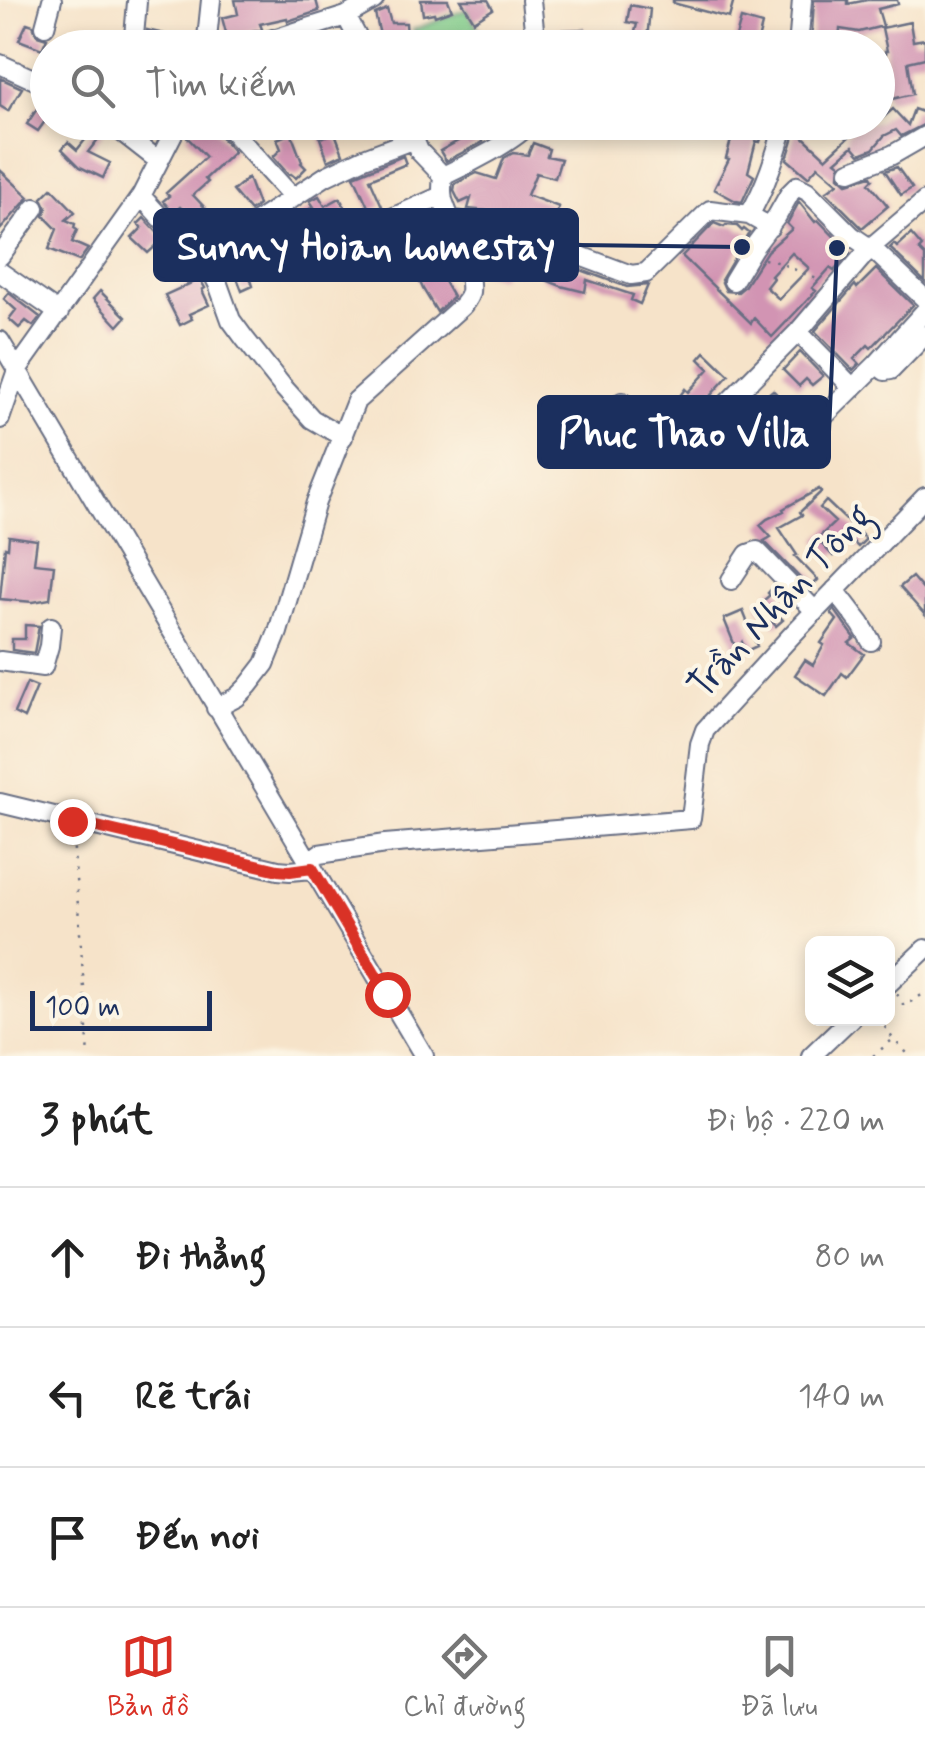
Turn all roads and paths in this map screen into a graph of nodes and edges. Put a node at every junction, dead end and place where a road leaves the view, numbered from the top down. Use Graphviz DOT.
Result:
graph roads {
  1 [pos="52,0"];
  2 [pos="211,0"];
  3 [pos="374,0"];
  4 [pos="531,0"];
  5 [pos="802,0"];
  6 [pos="137,2"];
  7 [pos="346,16"];
  8 [pos="45,26"];
  9 [pos="135,30"];
  10 [pos="208,30"];
  11 [pos="300,30"];
  12 [pos="353,30"];
  13 [pos="534,30"];
  14 [pos="800,30"];
  15 [pos="0,64"];
  16 [pos="30,78"];
  17 [pos="925,136"];
  18 [pos="132,140"];
  19 [pos="170,140"];
  20 [pos="240,140"];
  21 [pos="394,140"];
  22 [pos="414,140"];
  23 [pos="509,140"];
  24 [pos="779,140"];
  25 [pos="159,161"];
  26 [pos="850,171"];
  27 [pos="443,176"];
  28 [pos="141,196"];
  29 [pos="442,196"];
  30 [pos="293,198"];
  31 [pos="34,208"];
  32 [pos="922,209"];
  33 [pos="749,214"];
  34 [pos="453,220"];
  35 [pos="770,227"];
  36 [pos="338,242"];
  37 [pos="870,248"];
  38 [pos="0,256"];
  39 [pos="204,256"];
  40 [pos="748,257"];
  41 [pos="0,272"];
  42 [pos="733,281"];
  43 [pos="836,290"];
  44 [pos="925,298"];
  45 [pos="925,311"];
  46 [pos="60,313"];
  47 [pos="798,332"];
  48 [pos="925,335"];
  49 [pos="0,341"];
  50 [pos="876,364"];
  51 [pos="17,370"];
  52 [pos="853,388"];
  53 [pos="622,402"];
  54 [pos="0,419"];
  55 [pos="816,424"];
  56 [pos="343,437"];
  57 [pos="925,497"];
  58 [pos="731,580"];
  59 [pos="835,590"];
  60 [pos="815,612"];
  61 [pos="51,627"];
  62 [pos="871,641"];
  63 [pos="0,661"];
  64 [pos="222,705"];
  65 [pos="2,804"];
  66 [pos="72,821"];
  67 [pos="313,861"];
  68 [pos="925,949"];
  69 [pos="895,977"];
  70 [pos="895,993"];
  71 [pos="925,993"];
  72 [pos="843,1026"];
  73 [pos="884,1026"];
  74 [pos="893,1040"];
  75 [pos="89,1056"];
  76 [pos="424,1056"];
  77 [pos="811,1056"];
  78 [pos="873,1056"];
  79 [pos="910,1056"];
  1 -- 8 [label="street"];
  2 -- 10 [label="street"];
  3 -- 7 [label="street"];
  4 -- 13 [label="street"];
  5 -- 14 [label="street"];
  6 -- 9 [label="street"];
  7 -- 11 [label="street"];
  7 -- 12 [label="street"];
  15 -- 16 [label="street"];
  17 -- 26 [label="street"];
  18 -- 25 [label="street"];
  19 -- 25 [label="street"];
  20 -- 30 [label="street"];
  21 -- 30 [label="street"];
  22 -- 27 [label="street"];
  23 -- 27 [label="street"];
  24 -- 33 [label="street"];
  25 -- 28 [label="street"];
  27 -- 29 [label="street"];
  28 -- 39 [label="street"];
  28 -- 46 [label="street"];
  29 -- 34 [label="street"];
  29 -- 36 [label="street"];
  30 -- 39 [label="street"];
  31 -- 38 [label="street"];
  32 -- 37 [label="street"];
  33 -- 34 [label="street"];
  33 -- 35 [label="street"];
  34 -- 56 [label="street"];
  35 -- 37 [label="street"];
  35 -- 40 [label="street"];
  37 -- 43 [label="street"];
  37 -- 44 [label="street"];
  39 -- 56 [label="street"];
  40 -- 42 [label="street"];
  40 -- 43 [label="path"];
  41 -- 46 [label="street"];
  43 -- 47 [label="street"];
  45 -- 50 [label="street"];
  46 -- 51 [label="street"];
  47 -- 52 [label="street"];
  47 -- 53 [label="street"];
  48 -- 50 [label="street"];
  49 -- 51 [label="street"];
  50 -- 52 [label="street"];
  51 -- 54 [label="street"];
  51 -- 64 [label="street"];
  52 -- 55 [label="street"];
  56 -- 64 [label="street"];
  57 -- 59 [label="street, Trần Nhân Tông"];
  58 -- 60 [label="street"];
  59 -- 60 [label="street, Trần Nhân Tông"];
  59 -- 62 [label="street"];
  60 -- 67 [label="street, Trần Nhân Tông"];
  61 -- 63 [label="street"];
  64 -- 67 [label="street"];
  65 -- 66 [label="street"];
  66 -- 67 [label="street"];
  66 -- 75 [label="path"];
  67 -- 76 [label="street"];
  68 -- 69 [label="street"];
  70 -- 71 [label="path"];
  72 -- 77 [label="street"];
  73 -- 74 [label="path"];
  74 -- 78 [label="path"];
  74 -- 79 [label="path"];
}
